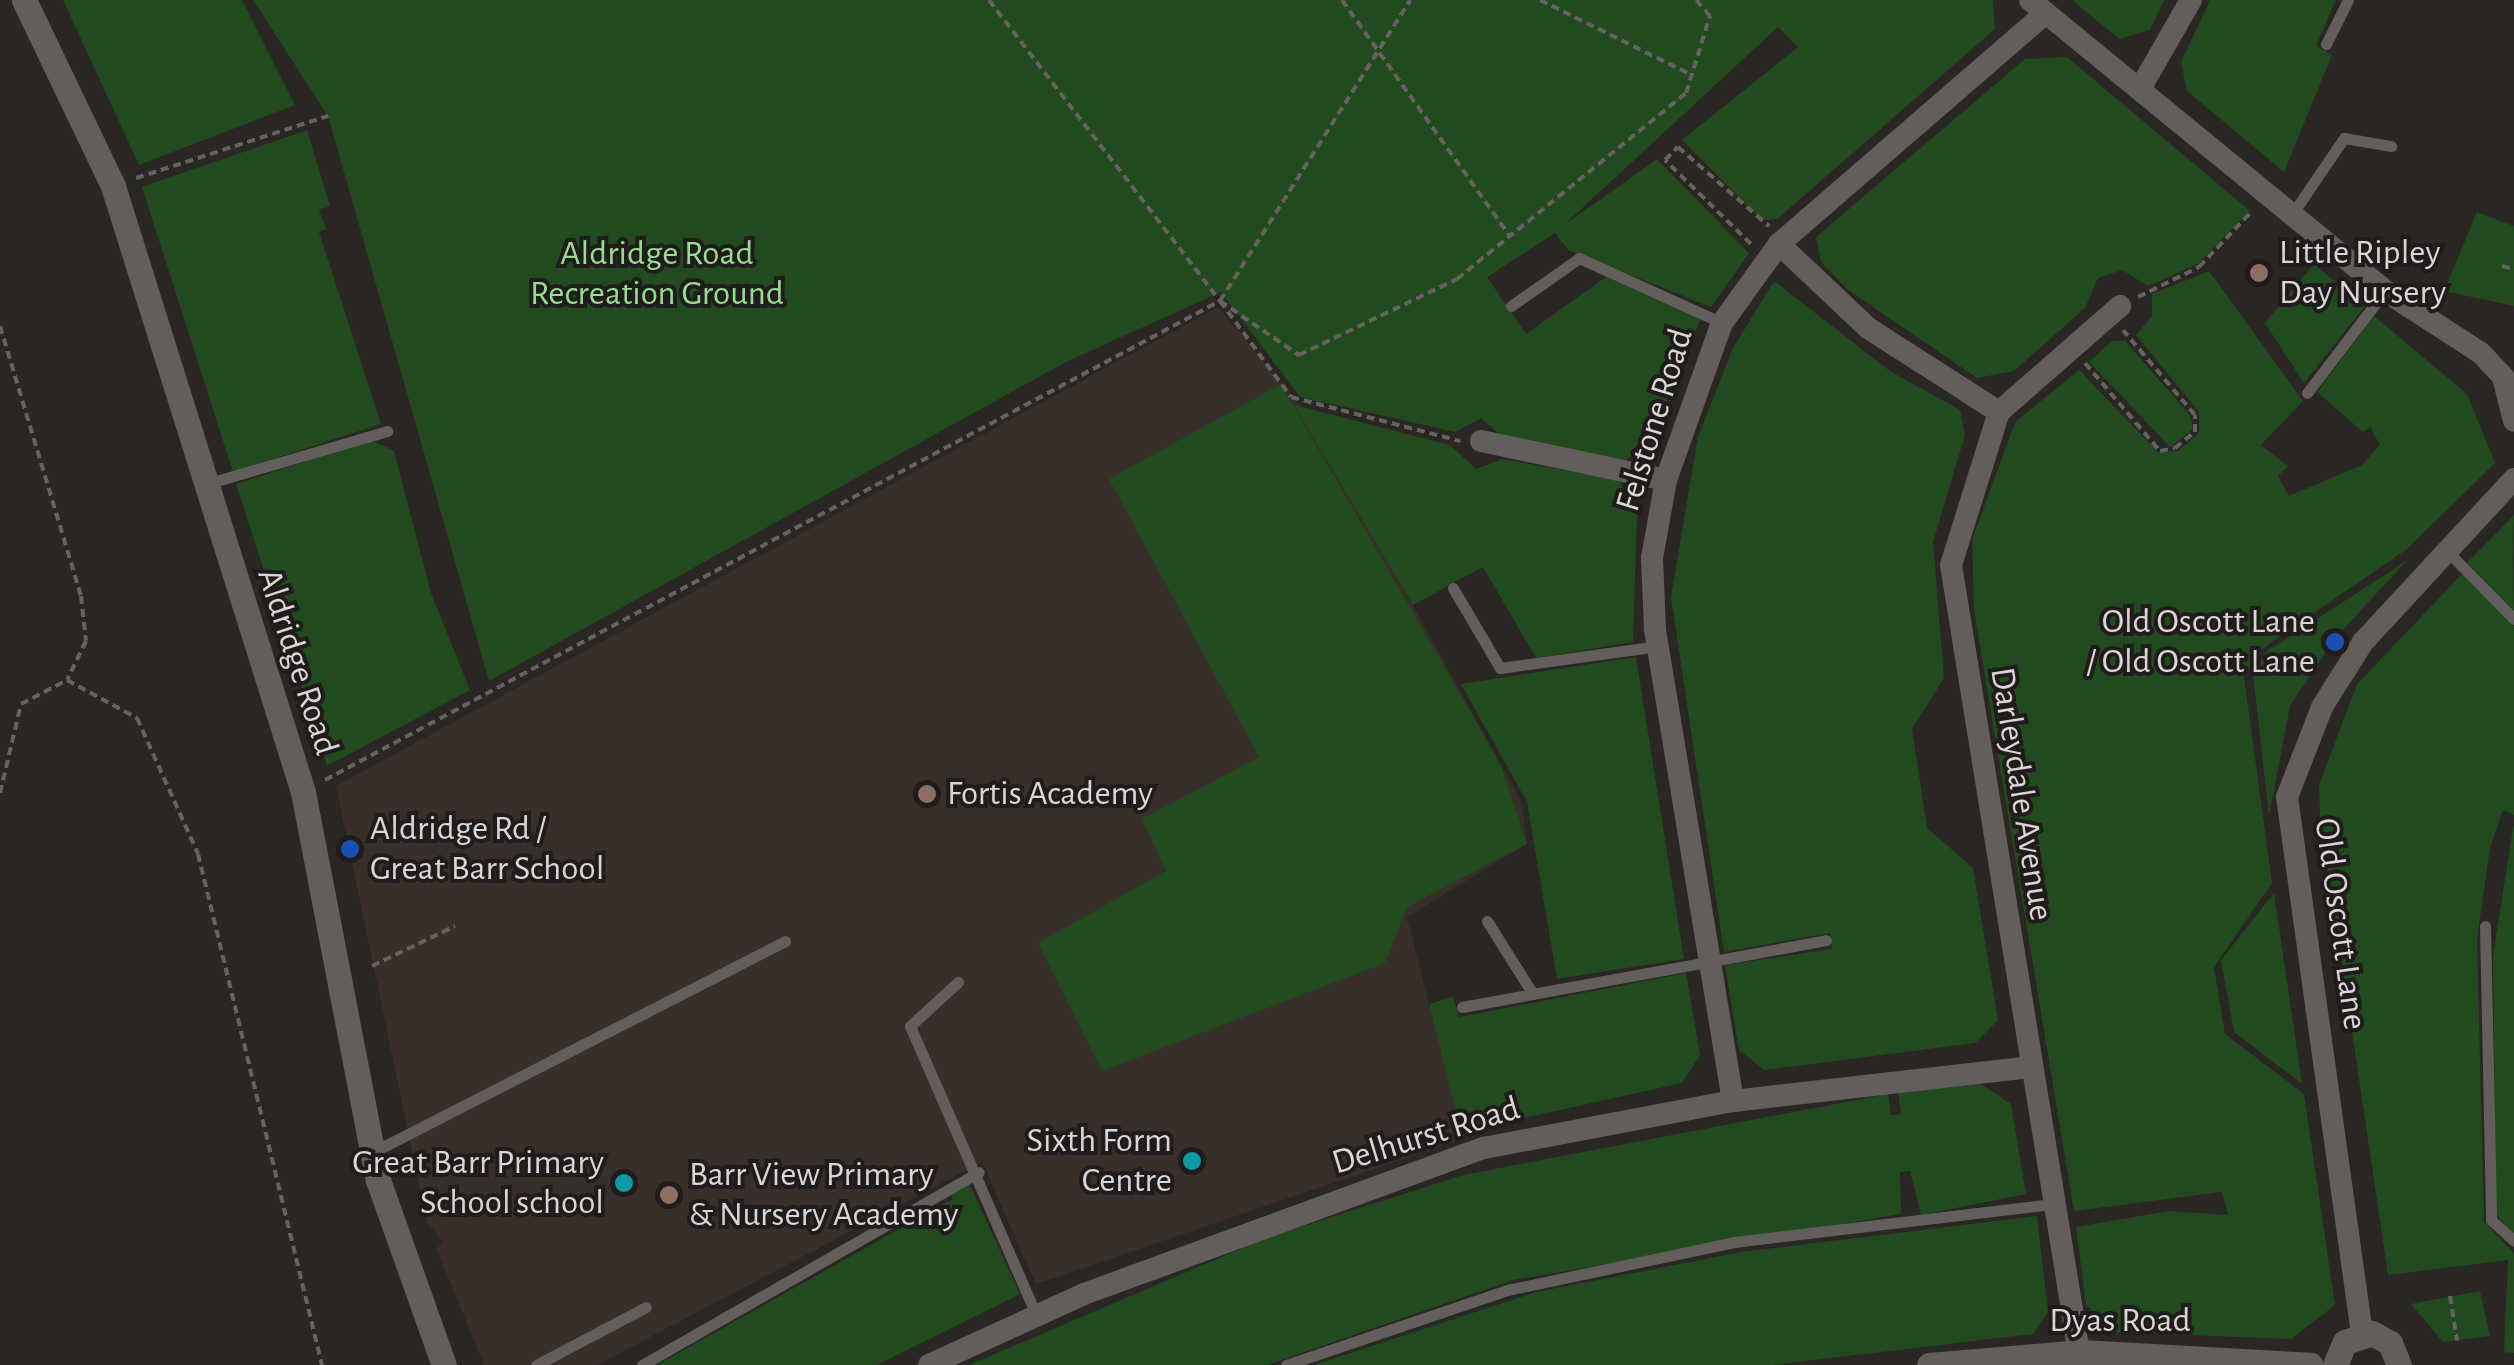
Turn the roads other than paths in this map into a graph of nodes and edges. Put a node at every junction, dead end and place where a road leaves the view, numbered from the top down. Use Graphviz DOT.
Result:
graph roads {
  1 [pos="24,0"];
  2 [pos="2192,0"];
  3 [pos="2348,0"];
  4 [pos="2038,6"];
  5 [pos="2326,44"];
  6 [pos="2141,88"];
  7 [pos="2391,146"];
  8 [pos="2293,214"];
  9 [pos="1779,247"];
  10 [pos="2385,291"];
  11 [pos="1511,306"];
  12 [pos="2115,310"];
  13 [pos="1722,323"];
  14 [pos="2481,353"];
  15 [pos="2514,358"];
  16 [pos="2307,393"];
  17 [pos="1998,412"];
  18 [pos="2514,421"];
  19 [pos="387,431"];
  20 [pos="1481,441"];
  21 [pos="1666,480"];
  22 [pos="2514,480"];
  23 [pos="202,486"];
  24 [pos="2446,550"];
  25 [pos="1453,588"];
  26 [pos="2514,619"];
  27 [pos="1658,646"];
  28 [pos="1486,921"];
  29 [pos="2485,926"];
  30 [pos="784,940"];
  31 [pos="1826,940"];
  32 [pos="1710,960"];
  33 [pos="958,982"];
  34 [pos="1532,994"];
  35 [pos="1462,1006"];
  36 [pos="2030,1067"];
  37 [pos="1733,1101"];
  38 [pos="374,1152"];
  39 [pos="979,1172"];
  40 [pos="2054,1204"];
  41 [pos="2514,1242"];
  42 [pos="646,1308"];
  43 [pos="1036,1315"];
  44 [pos="2362,1334"];
  45 [pos="2081,1358"];
  46 [pos="2230,1361"];
  47 [pos="444,1365"];
  48 [pos="536,1365"];
  49 [pos="642,1365"];
  50 [pos="930,1365"];
  51 [pos="1286,1365"];
  52 [pos="1929,1365"];
  53 [pos="2312,1365"];
  54 [pos="2335,1365"];
  55 [pos="2399,1365"];
  1 -- 23 [label="street, Aldridge Road"];
  2 -- 6 [label="street"];
  3 -- 5 [label="lane"];
  4 -- 6 [label="street"];
  4 -- 9 [label="street, Felstone Road"];
  6 -- 8 [label="street"];
  7 -- 8 [label="lane"];
  8 -- 10 [label="street"];
  9 -- 13 [label="street, Felstone Road"];
  9 -- 17 [label="street"];
  10 -- 14 [label="street"];
  10 -- 16 [label="lane"];
  11 -- 13 [label="lane"];
  12 -- 17 [label="street"];
  13 -- 21 [label="street, Felstone Road"];
  14 -- 15 [label="street"];
  14 -- 18 [label="street"];
  17 -- 36 [label="street, Darleydale Avenue"];
  19 -- 23 [label="lane"];
  20 -- 21 [label="street"];
  21 -- 27 [label="street, Felstone Road"];
  22 -- 24 [label="street, Old Oscott Lane"];
  23 -- 38 [label="street, Aldridge Road"];
  24 -- 26 [label="lane"];
  24 -- 44 [label="street, Old Oscott Lane"];
  25 -- 27 [label="lane"];
  27 -- 32 [label="street, Felstone Road"];
  28 -- 34 [label="lane"];
  29 -- 41 [label="lane"];
  30 -- 38 [label="lane"];
  31 -- 32 [label="lane"];
  32 -- 34 [label="lane"];
  32 -- 37 [label="street, Felstone Road"];
  33 -- 39 [label="lane"];
  34 -- 35 [label="lane"];
  36 -- 37 [label="street, Delhurst Road"];
  36 -- 40 [label="street, Darleydale Avenue"];
  37 -- 43 [label="street, Delhurst Road"];
  38 -- 47 [label="street, Aldridge Road"];
  39 -- 43 [label="lane"];
  39 -- 49 [label="lane"];
  40 -- 45 [label="street, Darleydale Avenue"];
  40 -- 51 [label="lane"];
  42 -- 48 [label="lane"];
  43 -- 50 [label="street, Delhurst Road"];
  44 -- 54 [label="street"];
  44 -- 55 [label="street"];
  45 -- 46 [label="street, Dyas Road"];
  45 -- 52 [label="street, Dyas Road"];
  46 -- 53 [label="street, Dyas Road"];
}
